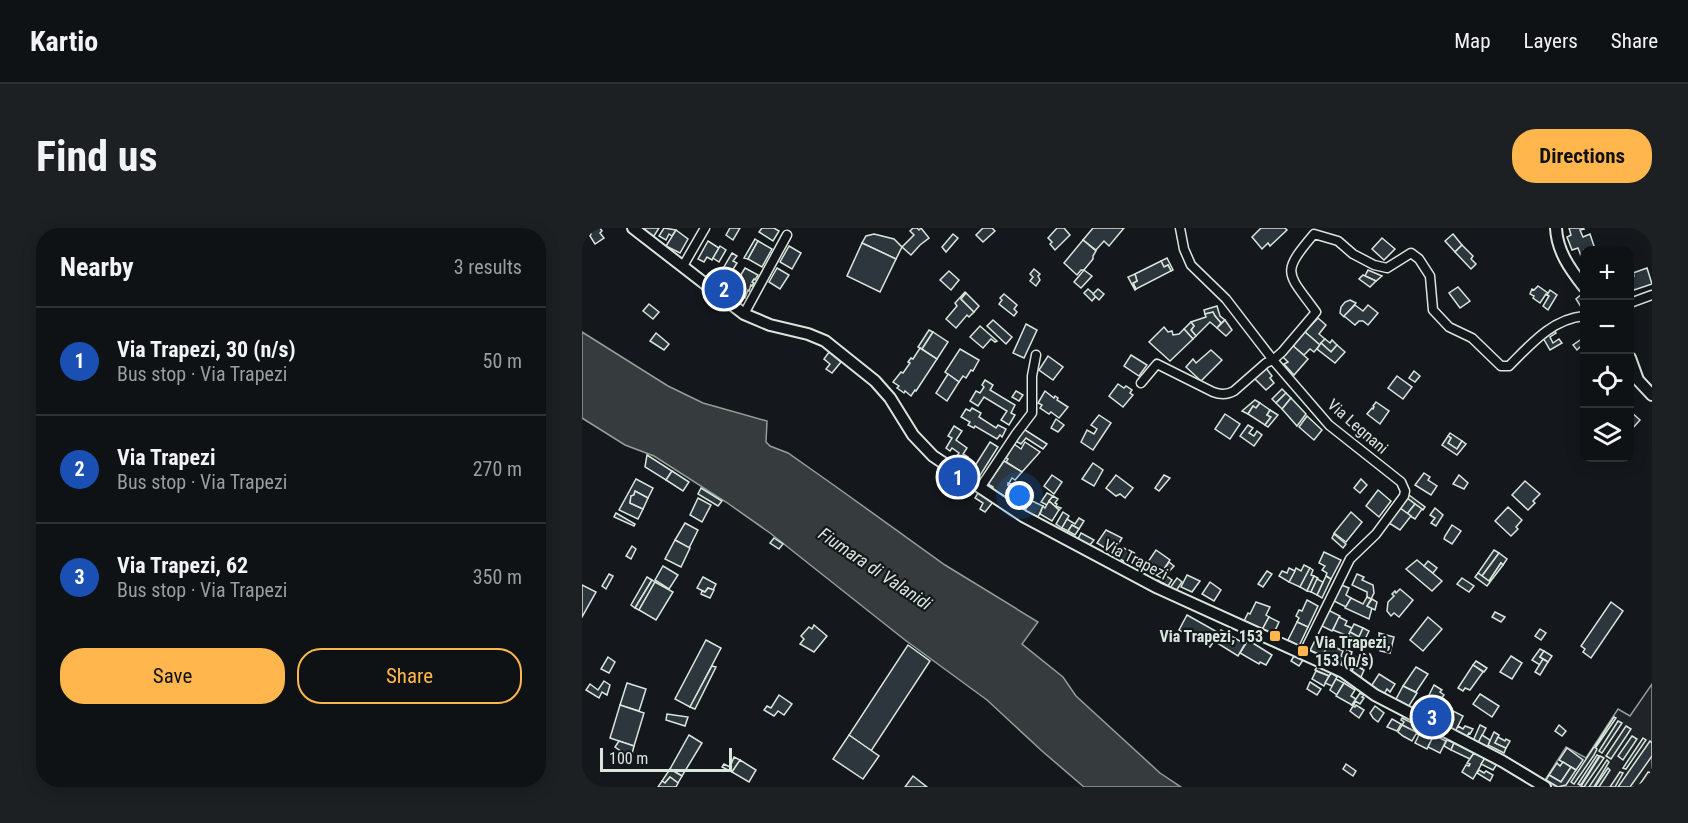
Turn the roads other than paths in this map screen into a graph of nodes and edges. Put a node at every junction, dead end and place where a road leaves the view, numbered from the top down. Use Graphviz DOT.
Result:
graph roads {
  1 [pos="633,228"];
  2 [pos="705,228"];
  3 [pos="1180,228"];
  4 [pos="1556,228"];
  5 [pos="787,235"];
  6 [pos="683,266"];
  7 [pos="1580,282"];
  8 [pos="1652,295"];
  9 [pos="1634,301"];
  10 [pos="744,314"];
  11 [pos="1580,317"];
  12 [pos="1036,355"];
  13 [pos="1273,360"];
  14 [pos="1634,370"];
  15 [pos="1141,383"];
  16 [pos="1652,395"];
  17 [pos="980,488"];
  18 [pos="1303,654"];
  19 [pos="1545,787"];
  1 -- 6 [label="street, Via Trapezi"];
  2 -- 6 [label="street"];
  3 -- 13 [label="street, Via Legnani"];
  4 -- 7 [label="street"];
  5 -- 10 [label="street"];
  6 -- 10 [label="street, Via Trapezi"];
  8 -- 9 [label="street"];
  10 -- 17 [label="street, Via Trapezi"];
  11 -- 13 [label="street"];
  12 -- 17 [label="street"];
  13 -- 15 [label="street"];
  13 -- 18 [label="street, Via Legnani"];
  14 -- 16 [label="street"];
  17 -- 18 [label="street, Via Trapezi"];
  18 -- 19 [label="street, Via Trapezi"];
}
